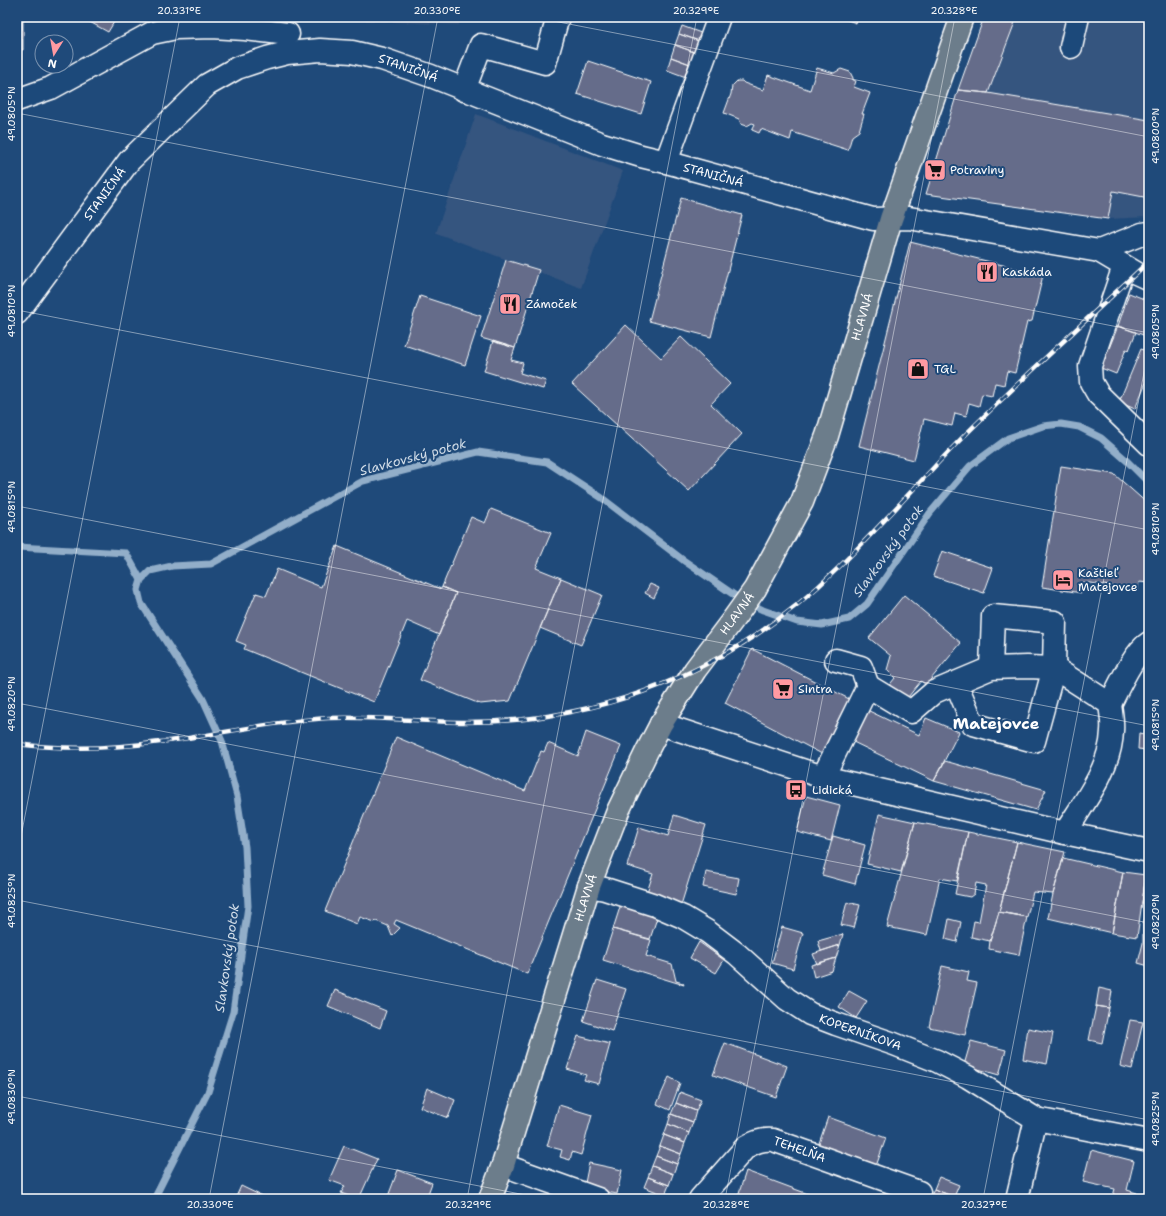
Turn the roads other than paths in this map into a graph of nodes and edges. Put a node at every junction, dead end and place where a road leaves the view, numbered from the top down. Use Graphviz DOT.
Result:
graph roads {
  1 [pos="558,17"];
  2 [pos="719,17"];
  3 [pos="962,17"];
  4 [pos="1078,17"];
  5 [pos="287,43"];
  6 [pos="1071,47"];
  7 [pos="464,90"];
  8 [pos="17,100"];
  9 [pos="666,162"];
  10 [pos="900,218"];
  11 [pos="1149,233"];
  12 [pos="1099,250"];
  13 [pos="1136,273"];
  14 [pos="17,313"];
  15 [pos="1149,444"];
  16 [pos="1149,643"];
  17 [pos="836,660"];
  18 [pos="991,668"];
  19 [pos="1054,668"];
  20 [pos="956,683"];
  21 [pos="868,686"];
  22 [pos="1110,704"];
  23 [pos="661,724"];
  24 [pos="823,777"];
  25 [pos="1065,833"];
  26 [pos="1149,850"];
  27 [pos="590,886"];
  28 [pos="1036,1119"];
  29 [pos="1149,1141"];
  30 [pos="503,1165"];
  31 [pos="918,1192"];
  32 [pos="490,1199"];
  33 [pos="598,1199"];
  34 [pos="702,1199"];
  35 [pos="1017,1199"];
  1 -- 7 [label="street"];
  2 -- 9 [label="street"];
  3 -- 10 [label="main road, HLAVNÁ"];
  4 -- 6 [label="street"];
  5 -- 7 [label="street, STANIČNÁ"];
  5 -- 8 [label="street"];
  5 -- 14 [label="street, STANIČNÁ"];
  7 -- 9 [label="street, STANIČNÁ"];
  9 -- 10 [label="street, STANIČNÁ"];
  10 -- 12 [label="street, STANIČNÁ"];
  10 -- 23 [label="main road, HLAVNÁ"];
  11 -- 12 [label="street"];
  12 -- 13 [label="street"];
  13 -- 15 [label="street"];
  16 -- 22 [label="street"];
  17 -- 21 [label="street"];
  18 -- 19 [label="street"];
  18 -- 19 [label="street"];
  18 -- 20 [label="street"];
  19 -- 20 [label="street"];
  19 -- 22 [label="street"];
  20 -- 21 [label="street"];
  21 -- 24 [label="street"];
  22 -- 25 [label="street"];
  23 -- 24 [label="street"];
  23 -- 27 [label="main road, HLAVNÁ"];
  24 -- 25 [label="street"];
  25 -- 26 [label="street"];
  27 -- 28 [label="street, KOPERNÍKOVA"];
  27 -- 30 [label="main road, HLAVNÁ"];
  28 -- 29 [label="street, KOPERNÍKOVA"];
  28 -- 35 [label="street"];
  30 -- 32 [label="main road, HLAVNÁ"];
  30 -- 33 [label="street"];
  31 -- 34 [label="street, TEHELŇA"];
}
